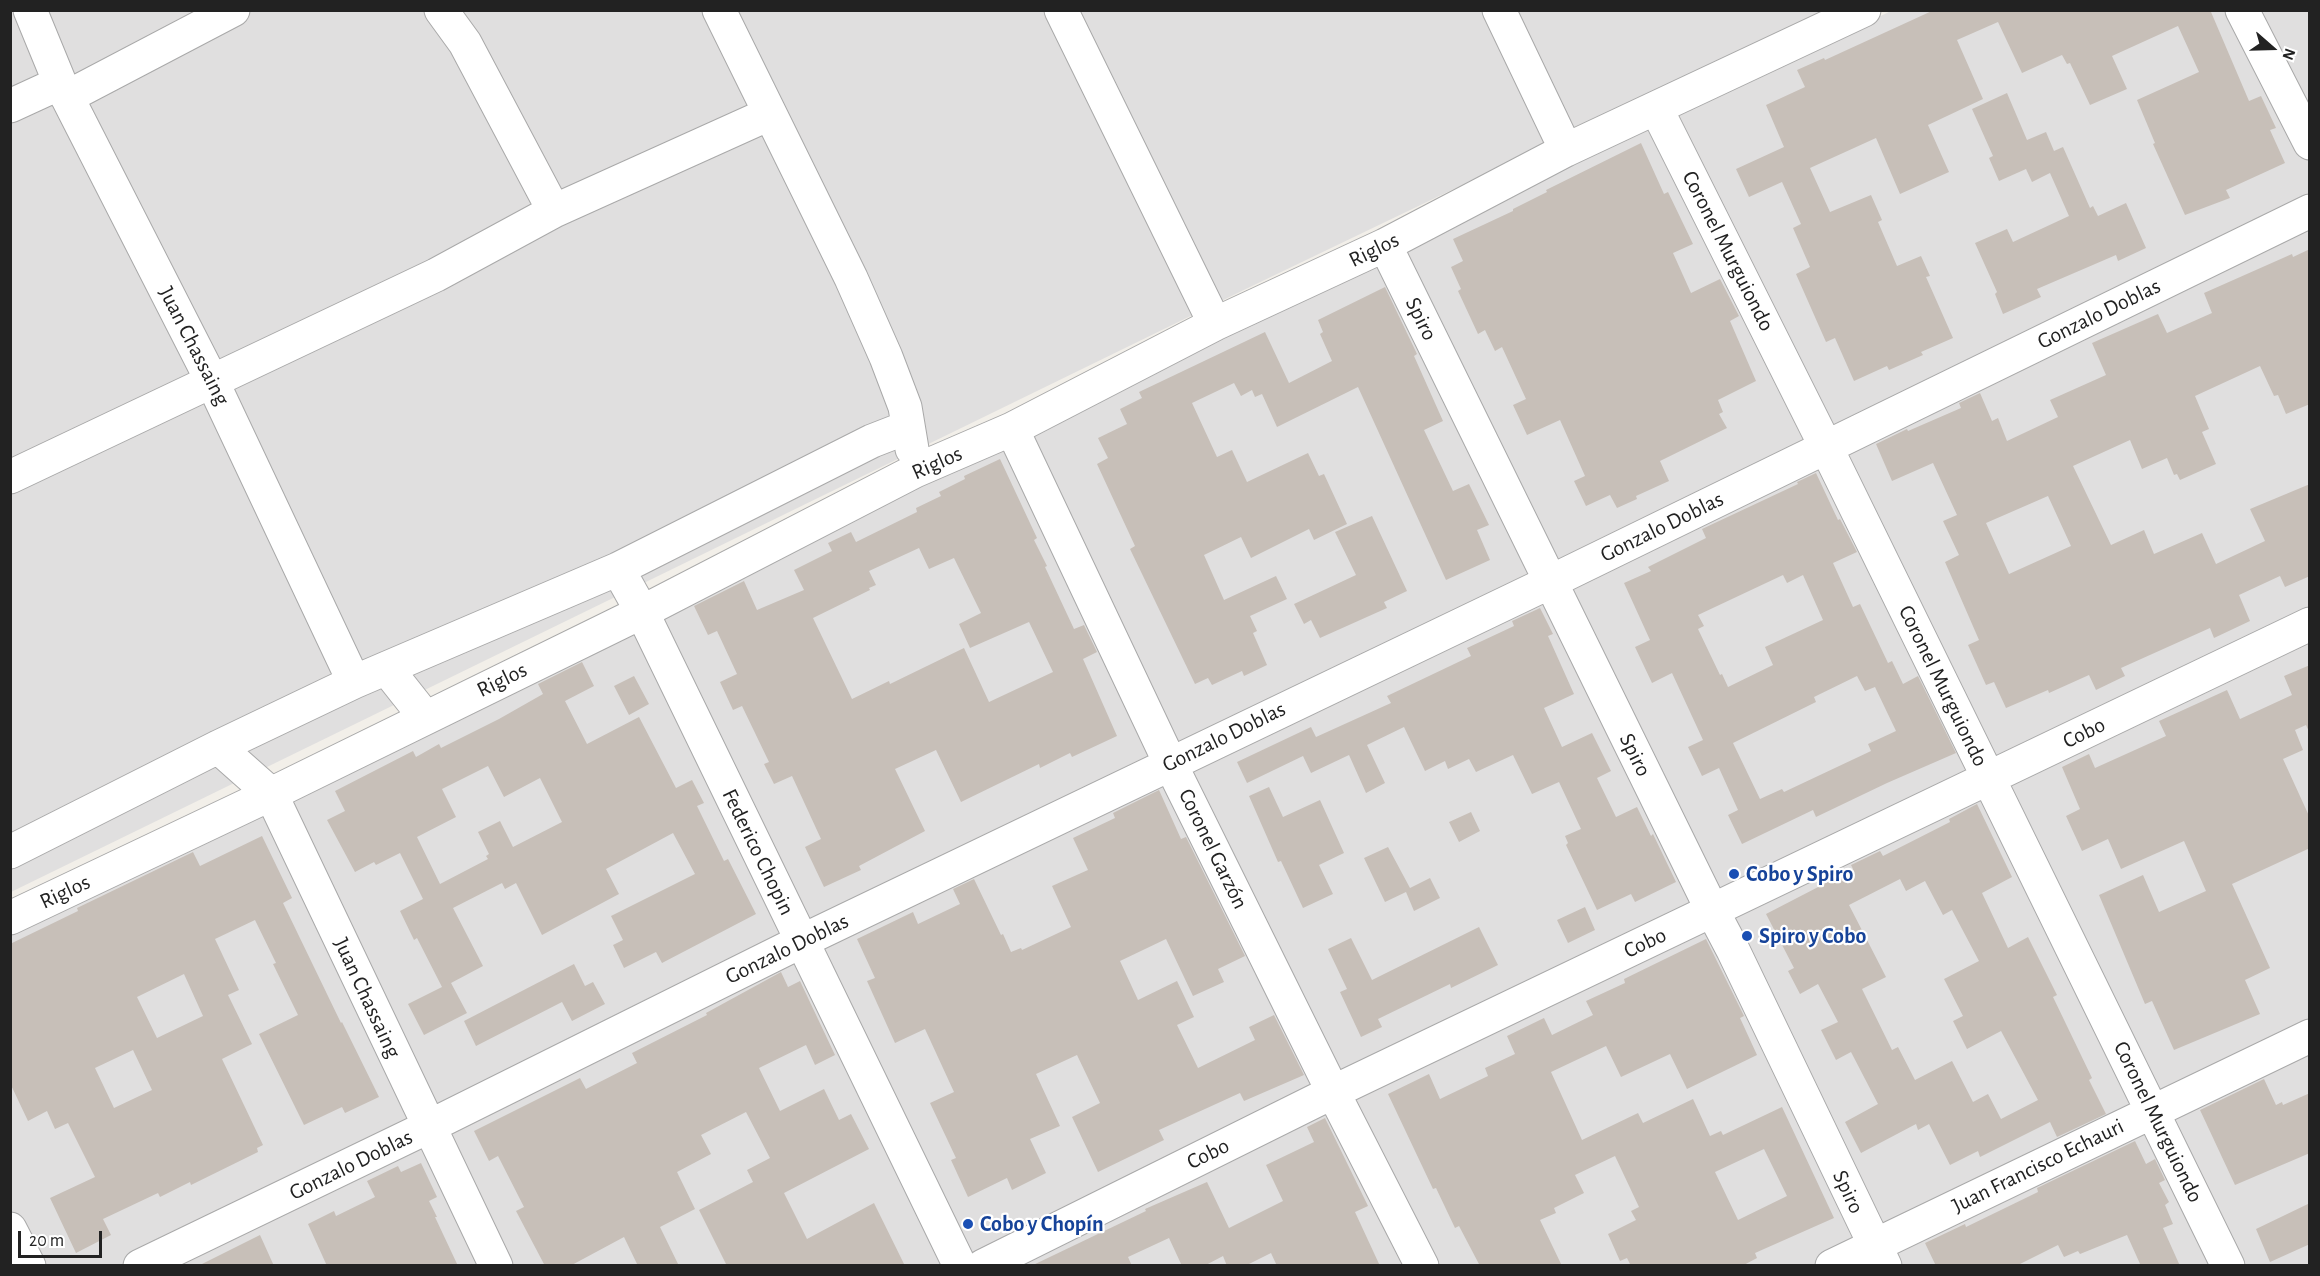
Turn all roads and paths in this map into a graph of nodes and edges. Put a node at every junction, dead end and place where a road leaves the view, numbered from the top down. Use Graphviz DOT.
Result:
graph roads {
  1 [pos="30,10"];
  2 [pos="233,10"];
  3 [pos="441,10"];
  4 [pos="719,10"];
  5 [pos="1060,10"];
  6 [pos="1499,10"];
  7 [pos="1864,10"];
  8 [pos="2242,10"];
  9 [pos="63,90"];
  10 [pos="10,106"];
  11 [pos="1656,108"];
  12 [pos="770,114"];
  13 [pos="2310,144"];
  14 [pos="1566,150"];
  15 [pos="554,212"];
  16 [pos="2310,212"];
  17 [pos="1384,246"];
  18 [pos="1215,324"];
  19 [pos="212,381"];
  20 [pos="908,427"];
  21 [pos="1012,429"];
  22 [pos="1826,447"];
  23 [pos="915,471"];
  24 [pos="10,477"];
  25 [pos="618,569"];
  26 [pos="1550,582"];
  27 [pos="642,612"];
  28 [pos="2310,624"];
  29 [pos="387,669"];
  30 [pos="354,682"];
  31 [pos="425,717"];
  32 [pos="218,747"];
  33 [pos="1170,763"];
  34 [pos="1989,779"];
  35 [pos="271,794"];
  36 [pos="10,852"];
  37 [pos="1713,912"];
  38 [pos="10,918"];
  39 [pos="802,941"];
  40 [pos="2310,1036"];
  41 [pos="1334,1092"];
  42 [pos="2153,1111"];
  43 [pos="428,1127"];
  44 [pos="10,1229"];
  45 [pos="1879,1256"];
  46 [pos="29,1266"];
  47 [pos="140,1266"];
  48 [pos="496,1266"];
  49 [pos="960,1266"];
  50 [pos="983,1266"];
  51 [pos="1422,1266"];
  52 [pos="1832,1266"];
  53 [pos="2228,1266"];
  1 -- 9 [label="street, Juan Chassaing"];
  2 -- 9 [label="street"];
  3 -- 15 [label="street"];
  4 -- 12 [label="street"];
  5 -- 18 [label="street"];
  6 -- 14 [label="street"];
  7 -- 11 [label="street, Riglos"];
  8 -- 13 [label="street"];
  9 -- 10 [label="street"];
  9 -- 19 [label="street, Juan Chassaing"];
  11 -- 14 [label="street, Riglos"];
  11 -- 22 [label="street, Coronel Murguiondo"];
  12 -- 15 [label="street"];
  12 -- 20 [label="street"];
  14 -- 17 [label="street, Riglos"];
  15 -- 19 [label="street"];
  16 -- 22 [label="street, Gonzalo Doblas"];
  17 -- 18 [label="street, Riglos"];
  17 -- 26 [label="street, Spiro"];
  18 -- 21 [label="street, Riglos"];
  19 -- 24 [label="street"];
  19 -- 30 [label="street, Juan Chassaing"];
  20 -- 23 [label="street"];
  20 -- 25 [label="street"];
  21 -- 23 [label="street, Riglos"];
  21 -- 33 [label="street, Coronel Garzón"];
  22 -- 26 [label="street, Gonzalo Doblas"];
  22 -- 34 [label="street, Coronel Murguiondo"];
  23 -- 27 [label="street, Riglos"];
  25 -- 27 [label="street, Federico Chopin"];
  25 -- 29 [label="street"];
  26 -- 33 [label="street, Gonzalo Doblas"];
  26 -- 37 [label="street, Spiro"];
  27 -- 31 [label="street, Riglos"];
  27 -- 39 [label="street, Federico Chopin"];
  28 -- 34 [label="street, Cobo"];
  29 -- 30 [label="street"];
  29 -- 31 [label="street"];
  30 -- 32 [label="street"];
  31 -- 35 [label="street, Riglos"];
  32 -- 35 [label="street, Juan Chassaing"];
  32 -- 36 [label="street"];
  33 -- 39 [label="street, Gonzalo Doblas"];
  33 -- 41 [label="street, Coronel Garzón"];
  34 -- 37 [label="street, Cobo"];
  34 -- 42 [label="street, Coronel Murguiondo"];
  35 -- 38 [label="street, Riglos"];
  35 -- 43 [label="street, Juan Chassaing"];
  37 -- 41 [label="street, Cobo"];
  37 -- 45 [label="street, Spiro"];
  39 -- 43 [label="street, Gonzalo Doblas"];
  39 -- 49 [label="street, Federico Chopin"];
  40 -- 42 [label="street, Juan Francisco Echauri"];
  41 -- 50 [label="street, Cobo"];
  41 -- 51 [label="street, Coronel Garzón"];
  42 -- 45 [label="street, Juan Francisco Echauri"];
  42 -- 53 [label="street, Coronel Murguiondo"];
  43 -- 47 [label="street, Gonzalo Doblas"];
  43 -- 48 [label="street, Juan Chassaing"];
  44 -- 46 [label="street"];
  45 -- 52 [label="street, Juan Francisco Echauri"];
}
